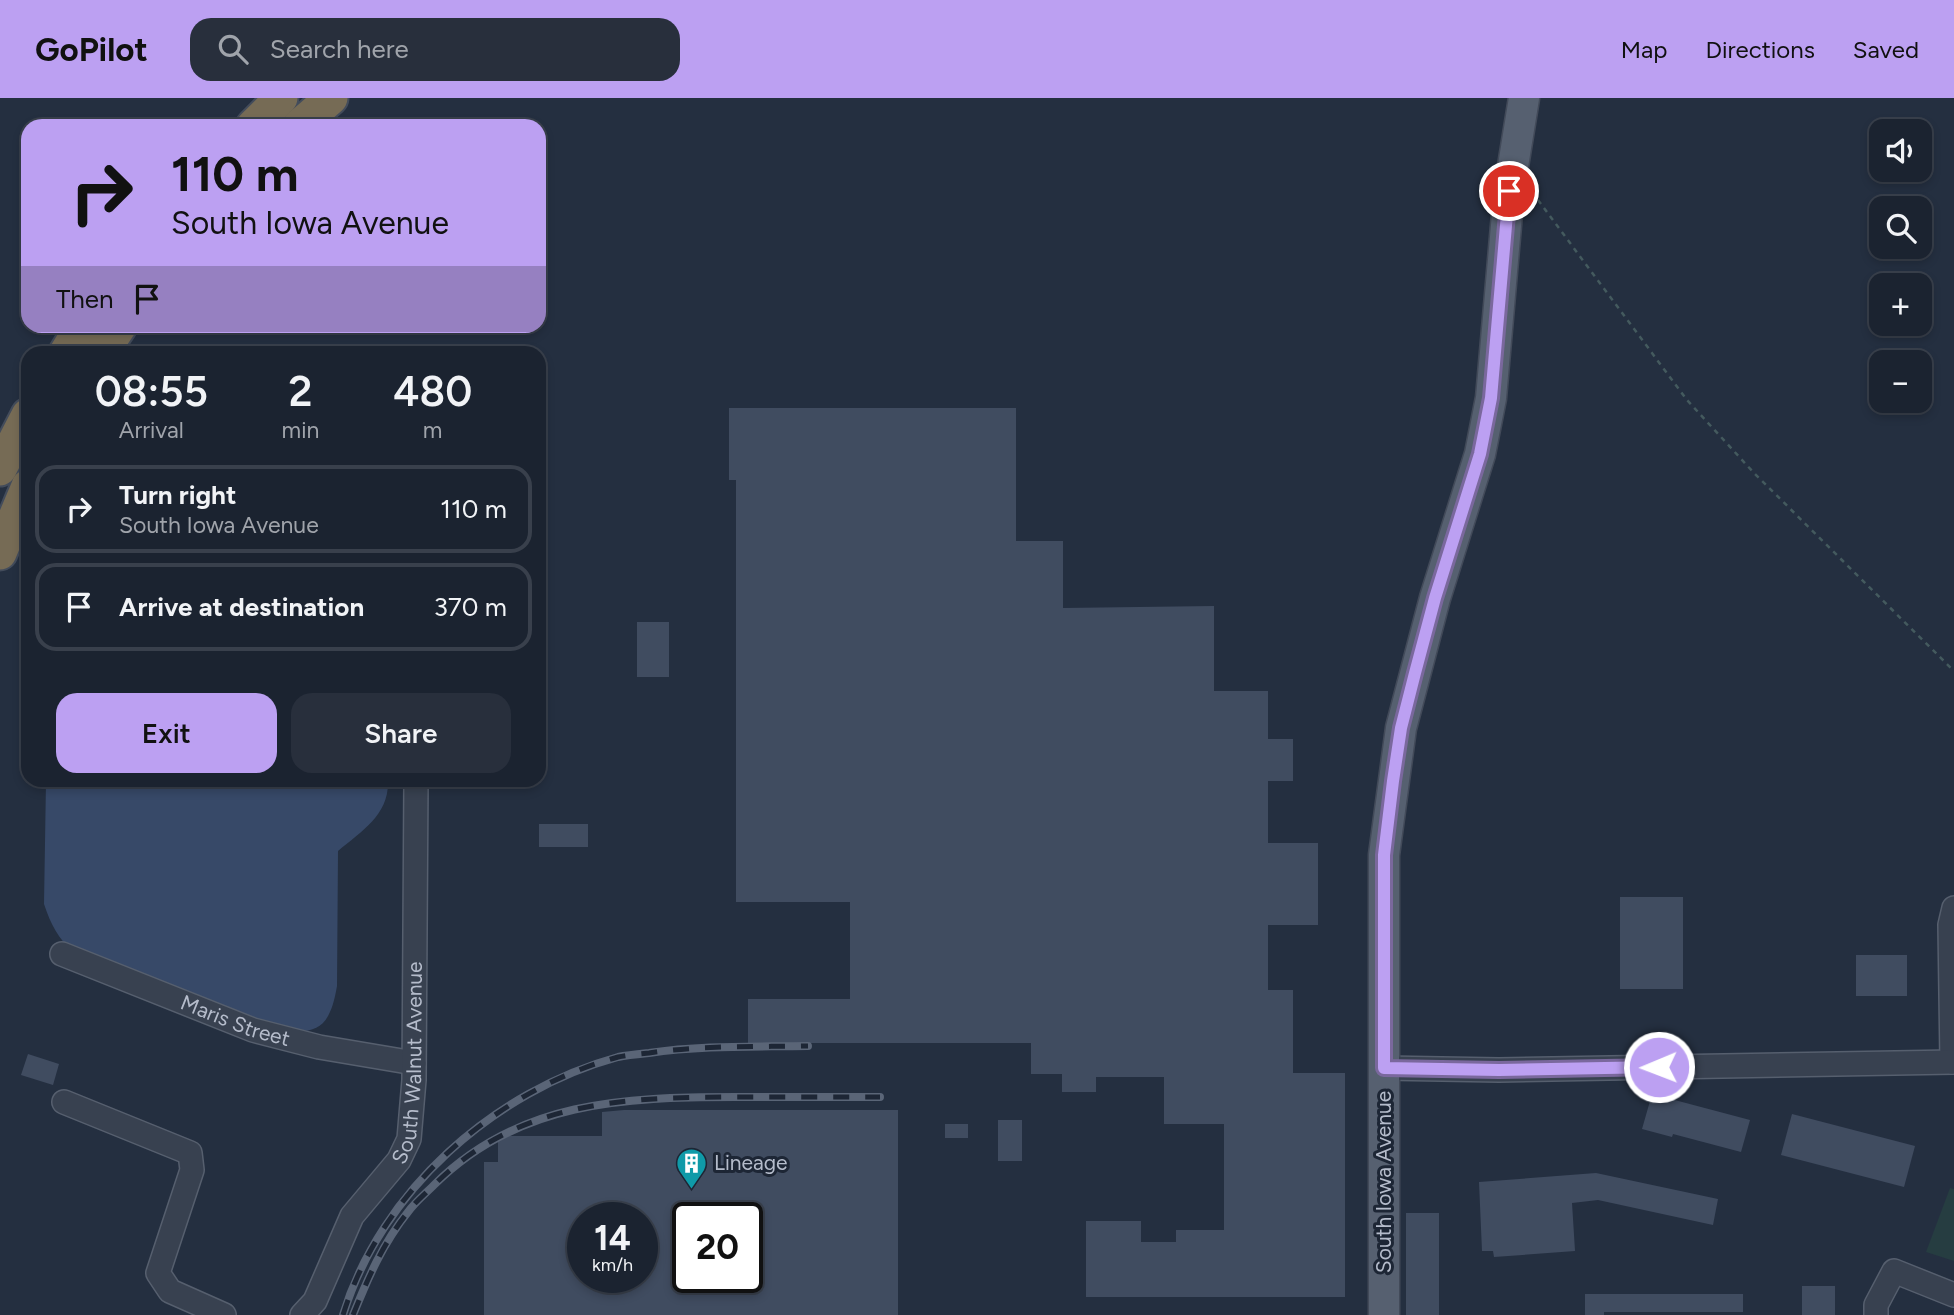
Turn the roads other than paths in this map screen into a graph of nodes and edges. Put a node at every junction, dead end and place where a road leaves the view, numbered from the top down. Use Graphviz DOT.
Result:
graph roads {
  1 [pos="281,98"];
  2 [pos="331,98"];
  3 [pos="1524,98"];
  4 [pos="260,119"];
  5 [pos="307,119"];
  6 [pos="21,428"];
  7 [pos="0,469"];
  8 [pos="21,503"];
  9 [pos="0,553"];
  10 [pos="416,787"];
  11 [pos="1954,908"];
  12 [pos="62,954"];
  13 [pos="1953,1062"];
  14 [pos="414,1063"];
  15 [pos="1384,1068"];
  16 [pos="64,1102"];
  17 [pos="1954,1295"];
  18 [pos="224,1315"];
  19 [pos="302,1315"];
  20 [pos="1384,1315"];
  21 [pos="1876,1315"];
  1 -- 4 [label="highway"];
  2 -- 5 [label="highway"];
  3 -- 15 [label="main road, South Iowa Avenue"];
  6 -- 7 [label="highway"];
  8 -- 9 [label="highway"];
  10 -- 14 [label="street, South Walnut Avenue"];
  11 -- 13 [label="street"];
  12 -- 14 [label="street, Maris Street"];
  13 -- 15 [label="street"];
  14 -- 19 [label="street, South Walnut Avenue"];
  15 -- 20 [label="main road, South Iowa Avenue"];
  16 -- 18 [label="street"];
  17 -- 21 [label="street"];
}
